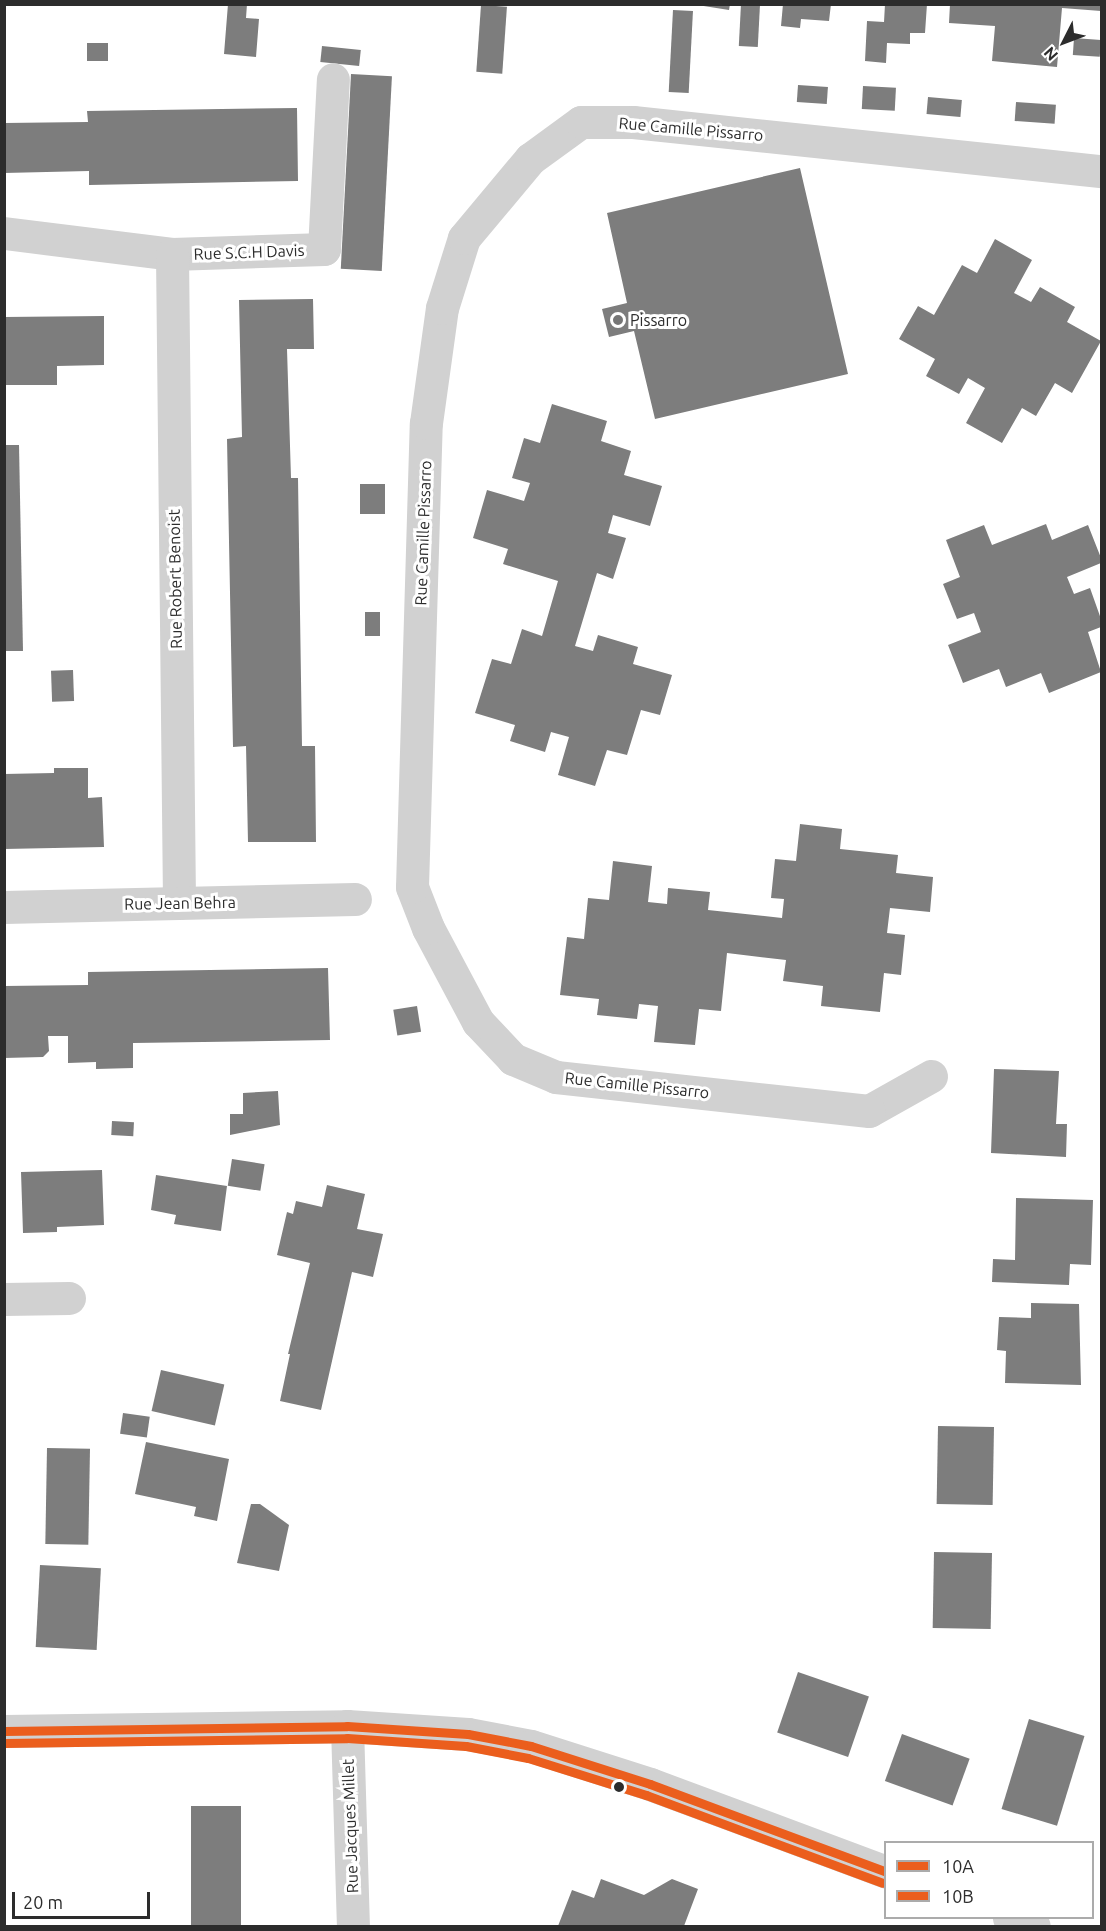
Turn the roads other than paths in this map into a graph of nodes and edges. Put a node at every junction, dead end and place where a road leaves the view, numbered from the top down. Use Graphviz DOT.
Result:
graph roads {
  1 [pos="333,79"];
  2 [pos="1101,171"];
  3 [pos="4,233"];
  4 [pos="172,254"];
  5 [pos="355,899"];
  6 [pos="179,903"];
  7 [pos="4,907"];
  8 [pos="932,1076"];
  9 [pos="69,1298"];
  10 [pos="4,1299"];
  11 [pos="347,1726"];
  12 [pos="4,1731"];
  13 [pos="884,1872"];
  14 [pos="1015,1919"];
  15 [pos="352,1926"];
  16 [pos="1034,1926"];
  1 -- 4 [label="street, Rue S.C.H Davis"];
  2 -- 8 [label="street, Rue Camille Pissarro"];
  3 -- 4 [label="street, Rue S.C.H Davis"];
  4 -- 6 [label="street, Rue Robert Benoist"];
  5 -- 6 [label="street, Rue Jean Behra"];
  6 -- 7 [label="street, Rue Jean Behra"];
  9 -- 10 [label="street"];
  11 -- 12 [label="street"];
  11 -- 13 [label="street"];
  11 -- 15 [label="street, Rue Jacques Millet"];
  14 -- 16 [label="street"];
}
